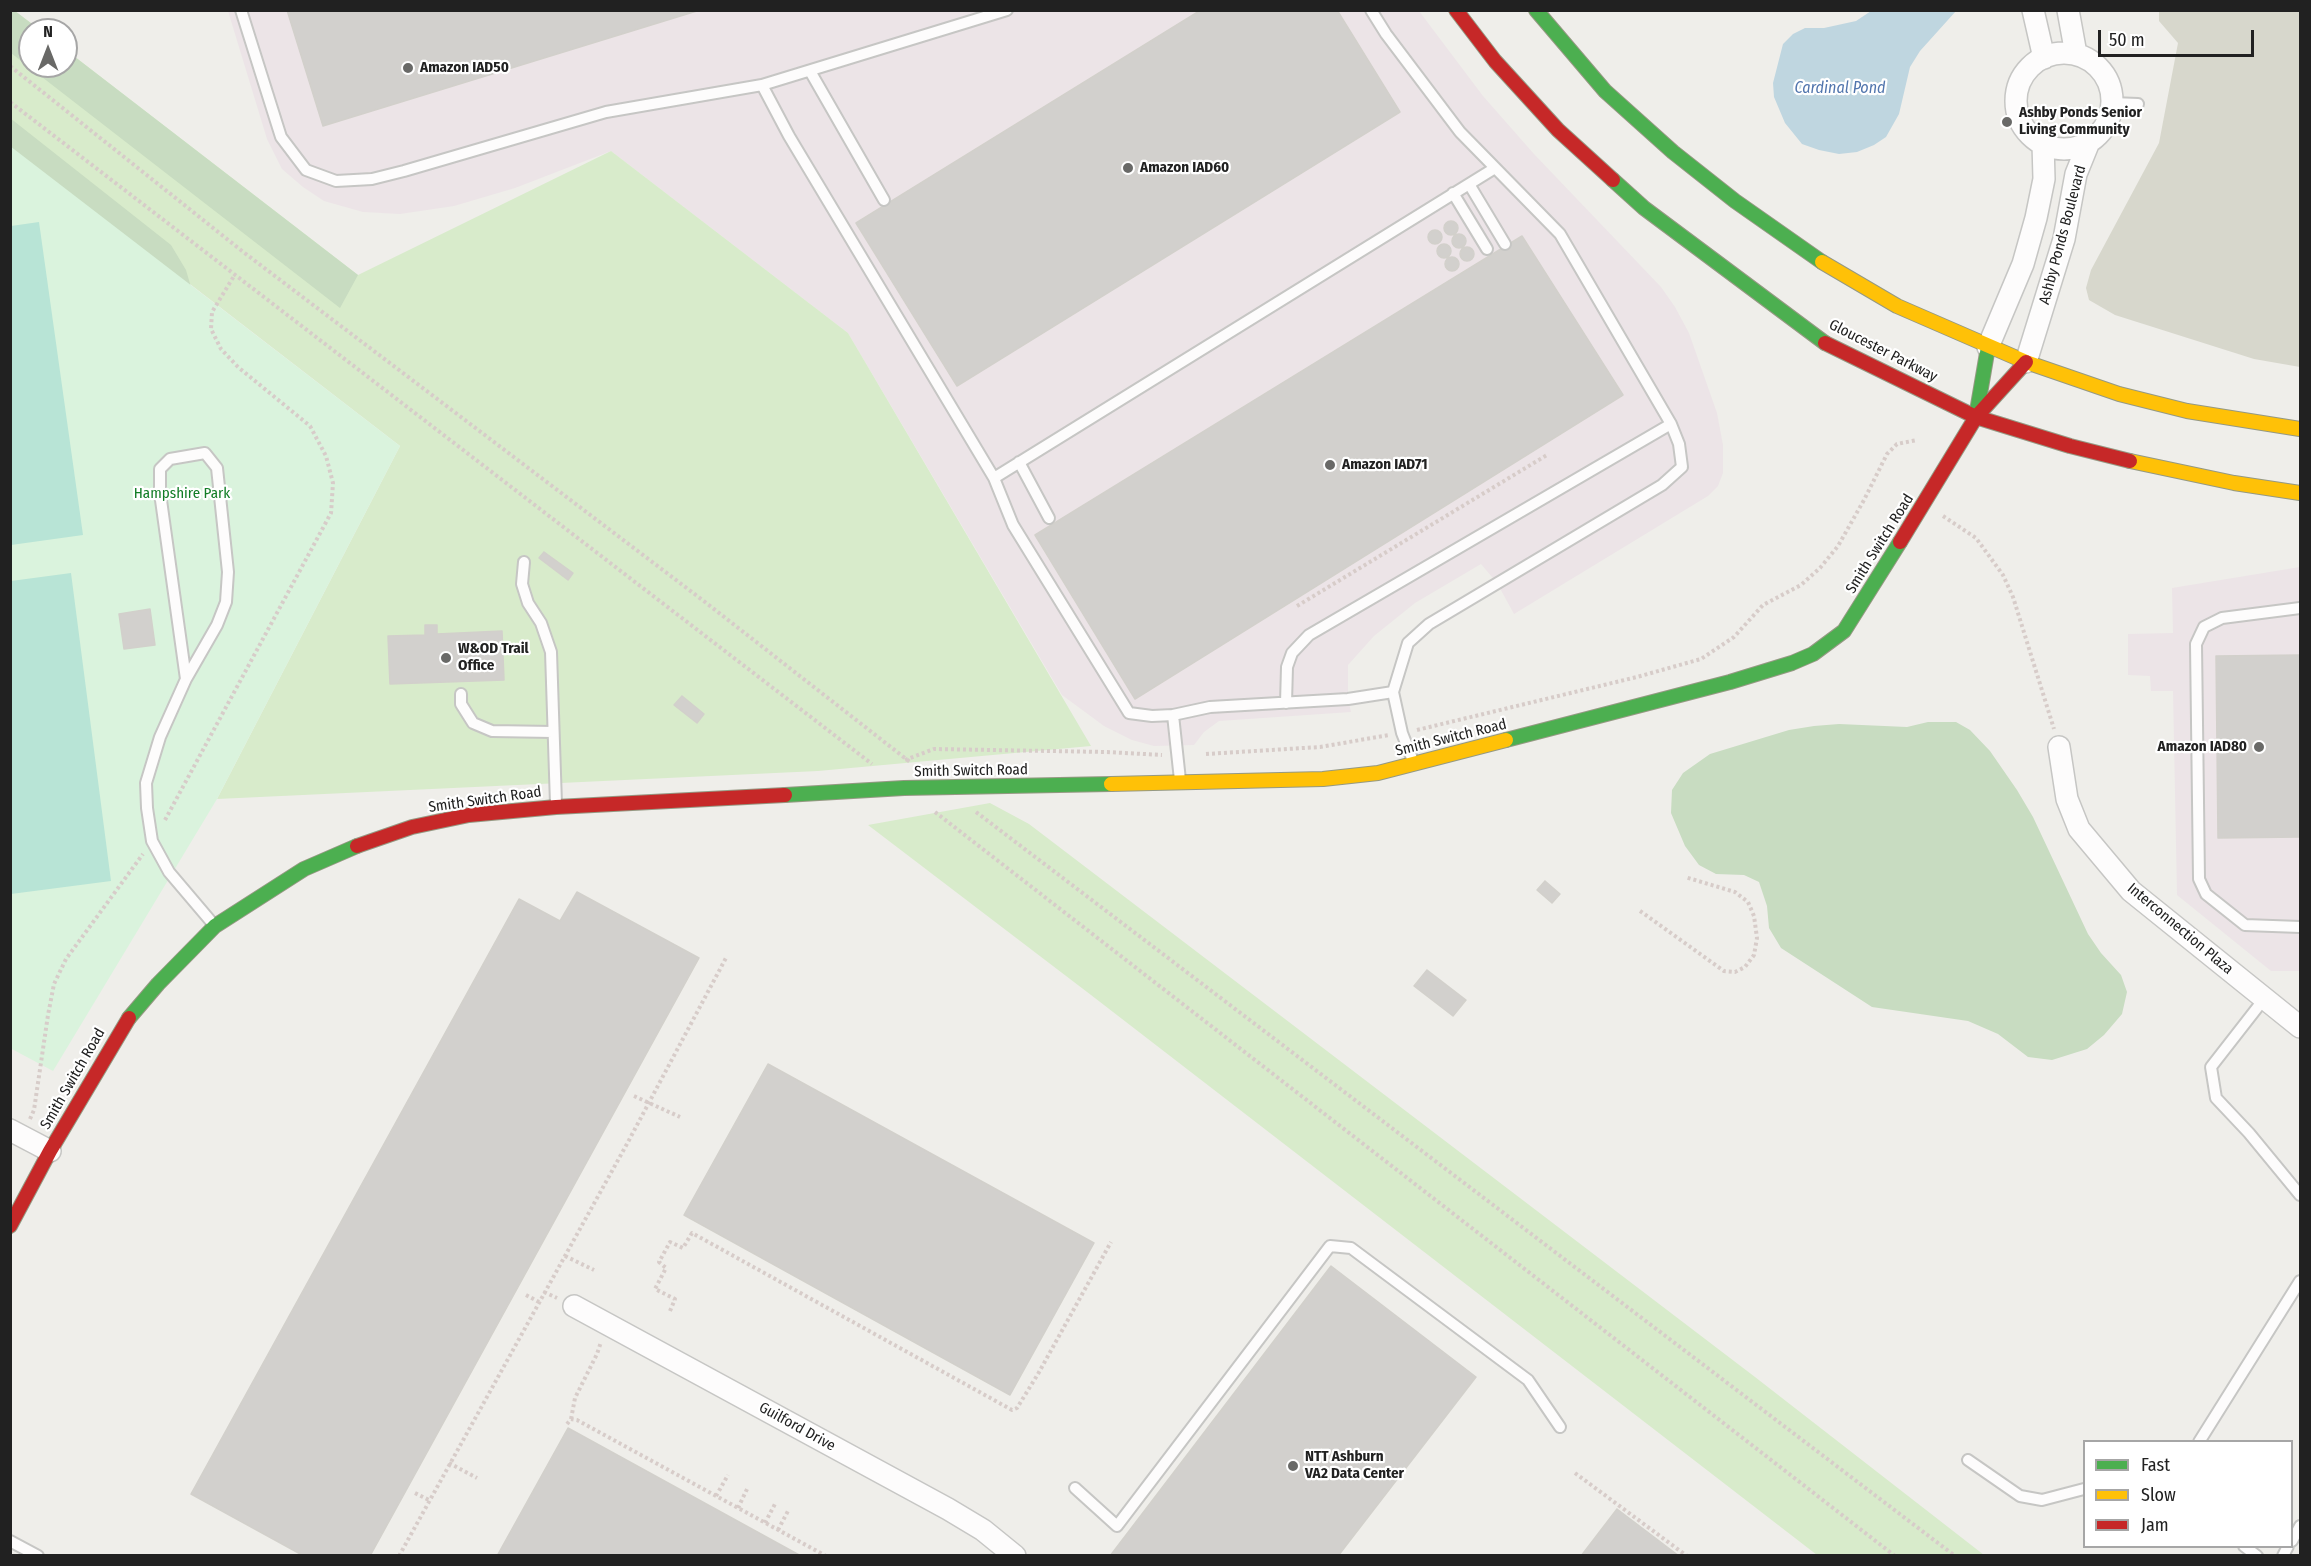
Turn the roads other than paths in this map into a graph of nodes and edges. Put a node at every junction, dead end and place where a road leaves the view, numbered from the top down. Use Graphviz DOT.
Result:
graph roads {
  1 [pos="242,10"];
  2 [pos="1008,10"];
  3 [pos="1371,10"];
  4 [pos="1455,10"];
  5 [pos="1536,10"];
  6 [pos="2033,10"];
  7 [pos="2068,10"];
  8 [pos="2076,54"];
  9 [pos="2044,57"];
  10 [pos="810,71"];
  11 [pos="762,86"];
  12 [pos="2112,103"];
  13 [pos="2138,104"];
  14 [pos="2089,142"];
  15 [pos="2043,144"];
  16 [pos="1495,168"];
  17 [pos="1469,184"];
  18 [pos="1454,193"];
  19 [pos="884,200"];
  20 [pos="1505,244"];
  21 [pos="1487,249"];
  22 [pos="1988,347"];
  23 [pos="2026,362"];
  24 [pos="1976,417"];
  25 [pos="1671,424"];
  26 [pos="2301,429"];
  27 [pos="1019,462"];
  28 [pos="994,478"];
  29 [pos="2301,493"];
  30 [pos="1049,518"];
  31 [pos="524,562"];
  32 [pos="2301,608"];
  33 [pos="186,679"];
  34 [pos="1394,692"];
  35 [pos="461,694"];
  36 [pos="1286,703"];
  37 [pos="1173,715"];
  38 [pos="554,732"];
  39 [pos="2059,747"];
  40 [pos="1415,765"];
  41 [pos="1180,783"];
  42 [pos="556,807"];
  43 [pos="215,926"];
  44 [pos="2301,927"];
  45 [pos="2264,999"];
  46 [pos="2301,1027"];
  47 [pos="10,1130"];
  48 [pos="50,1151"];
  49 [pos="2301,1195"];
  50 [pos="10,1226"];
  51 [pos="2301,1281"];
  52 [pos="574,1306"];
  53 [pos="1560,1427"];
  54 [pos="2200,1440"];
  55 [pos="1968,1460"];
  56 [pos="1075,1488"];
  57 [pos="2083,1490"];
  58 [pos="2301,1526"];
  59 [pos="2293,1539"];
  60 [pos="10,1541"];
  61 [pos="38,1556"];
  62 [pos="1015,1556"];
  1 -- 11 [label="lane"];
  2 -- 10 [label="lane"];
  3 -- 16 [label="lane"];
  4 -- 24 [label="street, Gloucester Parkway"];
  5 -- 22 [label="street"];
  6 -- 9 [label="street"];
  7 -- 8 [label="street"];
  8 -- 9 [label="street"];
  8 -- 12 [label="street"];
  9 -- 15 [label="street"];
  10 -- 11 [label="lane"];
  10 -- 19 [label="lane"];
  11 -- 28 [label="lane"];
  12 -- 13 [label="lane"];
  12 -- 14 [label="street, Ashby Ponds Boulevard"];
  14 -- 15 [label="street, Ashby Ponds Boulevard"];
  14 -- 23 [label="street, Ashby Ponds Boulevard"];
  15 -- 22 [label="street, Ashby Ponds Boulevard"];
  16 -- 17 [label="lane"];
  16 -- 25 [label="lane"];
  17 -- 18 [label="lane"];
  17 -- 20 [label="lane"];
  18 -- 21 [label="lane"];
  18 -- 27 [label="lane"];
  22 -- 23 [label="street"];
  22 -- 24 [label="street, Smith Switch Road"];
  23 -- 24 [label="street, Smith Switch Road"];
  23 -- 26 [label="street"];
  24 -- 29 [label="street, Gloucester Parkway"];
  24 -- 40 [label="street, Smith Switch Road"];
  25 -- 34 [label="lane"];
  25 -- 36 [label="lane"];
  27 -- 28 [label="lane"];
  27 -- 30 [label="lane"];
  28 -- 37 [label="lane"];
  31 -- 38 [label="lane"];
  32 -- 44 [label="lane"];
  33 -- 33 [label="lane"];
  33 -- 43 [label="lane"];
  34 -- 36 [label="lane"];
  34 -- 40 [label="lane"];
  35 -- 38 [label="lane"];
  36 -- 37 [label="lane"];
  37 -- 41 [label="lane"];
  38 -- 42 [label="lane"];
  39 -- 45 [label="street, Interconnection Plaza"];
  40 -- 41 [label="street, Smith Switch Road"];
  41 -- 42 [label="street, Smith Switch Road"];
  42 -- 43 [label="street, Smith Switch Road"];
  43 -- 48 [label="street, Smith Switch Road"];
  45 -- 46 [label="street, Interconnection Plaza"];
  45 -- 49 [label="lane"];
  47 -- 48 [label="street"];
  48 -- 50 [label="street, Smith Switch Road"];
  51 -- 54 [label="lane"];
  52 -- 62 [label="street, Guilford Drive"];
  53 -- 56 [label="lane"];
  55 -- 57 [label="lane"];
  58 -- 59 [label="lane"];
  60 -- 61 [label="lane"];
}
